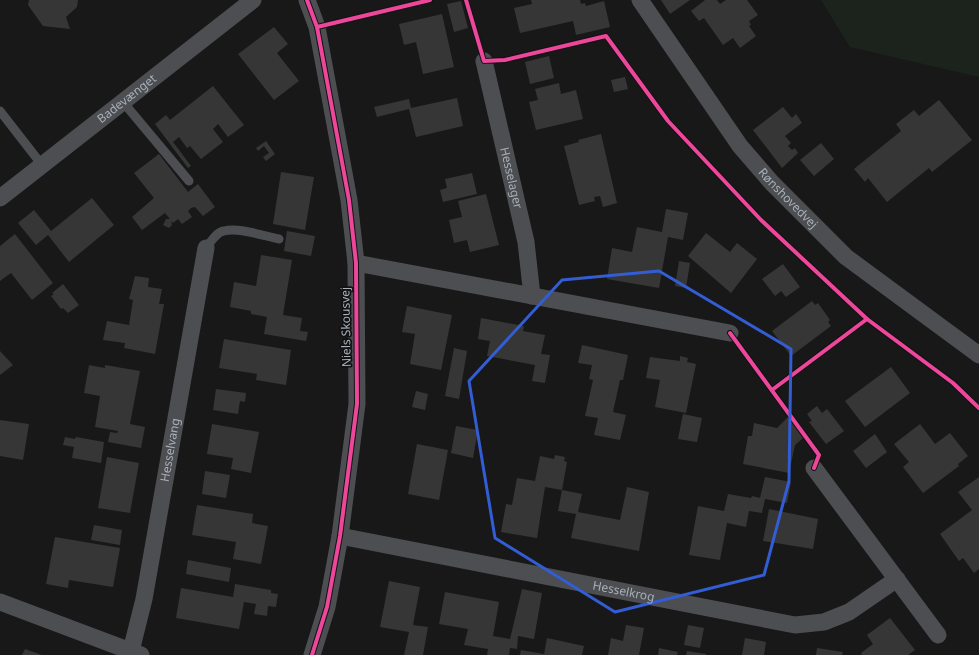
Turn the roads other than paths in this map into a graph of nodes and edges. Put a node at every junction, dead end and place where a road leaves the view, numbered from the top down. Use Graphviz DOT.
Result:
graph roads {
  1 [pos="253,0"];
  2 [pos="307,0"];
  3 [pos="640,0"];
  4 [pos="484,61"];
  5 [pos="123,102"];
  6 [pos="0,110"];
  7 [pos="42,165"];
  8 [pos="189,181"];
  9 [pos="0,198"];
  10 [pos="279,239"];
  11 [pos="206,248"];
  12 [pos="356,263"];
  13 [pos="532,296"];
  14 [pos="730,333"];
  15 [pos="979,355"];
  16 [pos="814,468"];
  17 [pos="340,536"];
  18 [pos="897,579"];
  19 [pos="0,602"];
  20 [pos="938,635"];
  21 [pos="134,654"];
  22 [pos="312,655"];
  1 -- 5 [label="street, Badevænget"];
  2 -- 12 [label="street, Niels Skousvej"];
  3 -- 15 [label="street, Rønshovedvej"];
  4 -- 13 [label="street, Hesselager"];
  5 -- 7 [label="street, Badevænget"];
  5 -- 8 [label="lane"];
  6 -- 7 [label="lane"];
  7 -- 9 [label="street, Badevænget"];
  10 -- 11 [label="lane"];
  11 -- 21 [label="street, Hesselvang"];
  12 -- 13 [label="street"];
  12 -- 17 [label="street, Niels Skousvej"];
  13 -- 14 [label="street"];
  16 -- 18 [label="street"];
  17 -- 18 [label="street, Hesselkrog"];
  17 -- 22 [label="street, Niels Skousvej"];
  18 -- 20 [label="street"];
  19 -- 21 [label="street, Hesselvang"];
}
